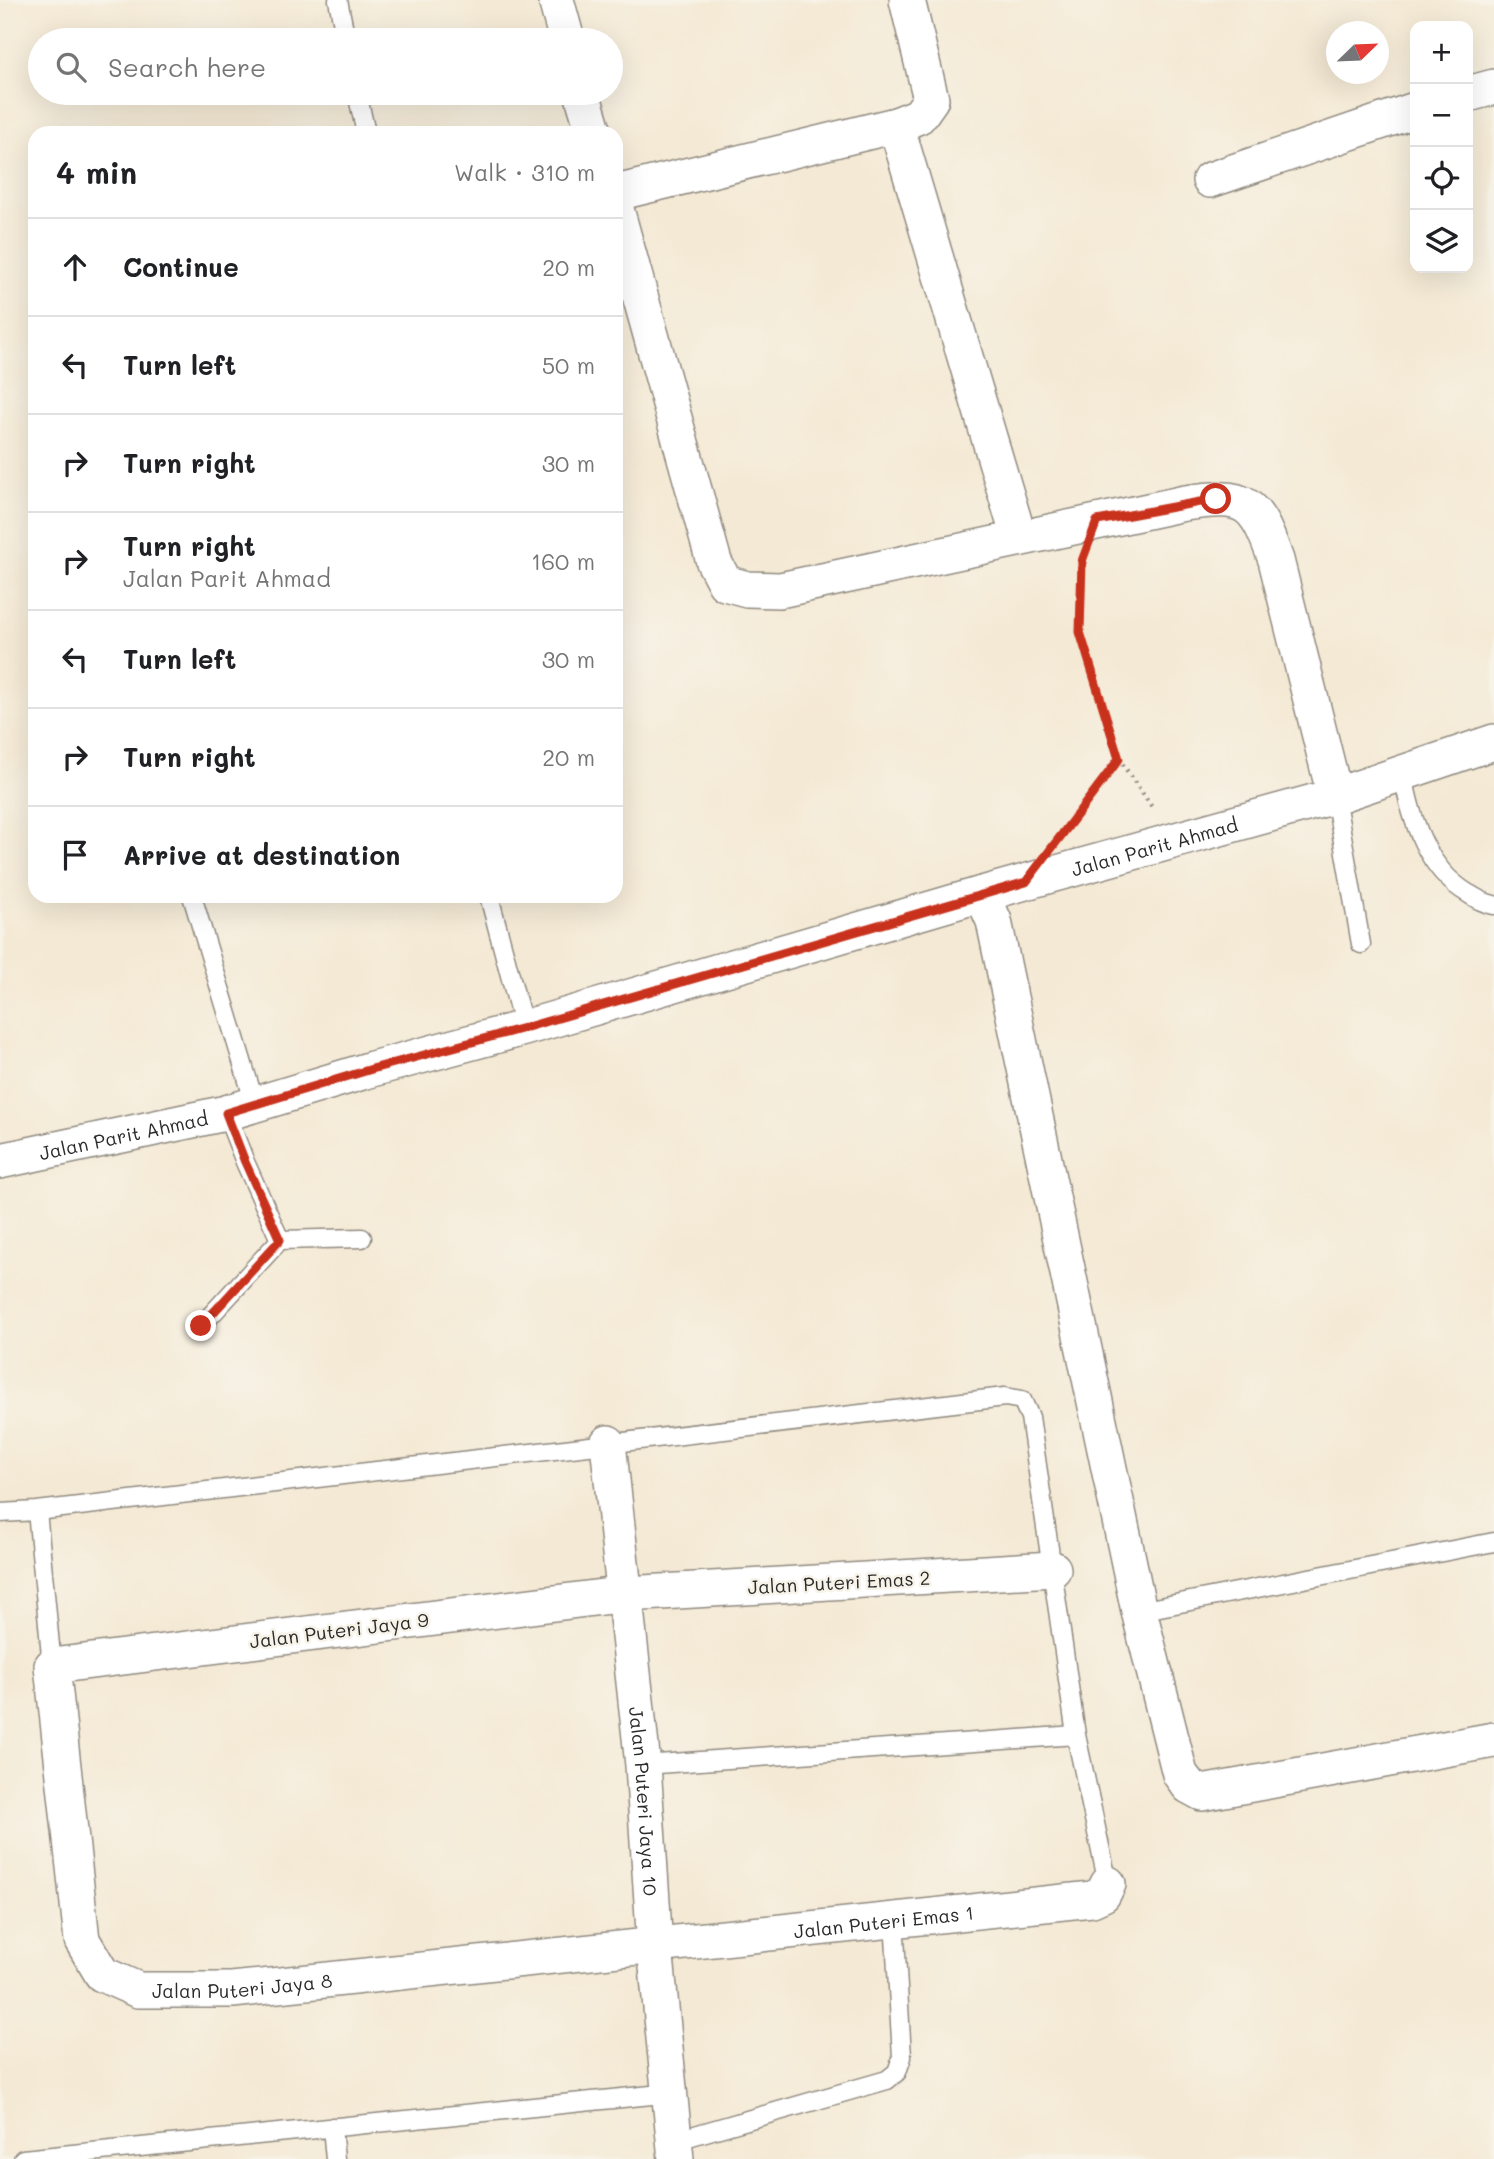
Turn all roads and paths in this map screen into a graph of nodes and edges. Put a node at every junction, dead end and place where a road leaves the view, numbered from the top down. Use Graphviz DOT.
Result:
graph roads {
  1 [pos="338,0"];
  2 [pos="555,0"];
  3 [pos="907,0"];
  4 [pos="344,28"];
  5 [pos="563,28"];
  6 [pos="1494,87"];
  7 [pos="1473,93"];
  8 [pos="360,105"];
  9 [pos="586,105"];
  10 [pos="1410,112"];
  11 [pos="896,125"];
  12 [pos="364,126"];
  13 [pos="592,126"];
  14 [pos="1210,180"];
  15 [pos="623,190"];
  16 [pos="623,234"];
  17 [pos="1097,521"];
  18 [pos="1019,538"];
  19 [pos="1494,742"];
  20 [pos="1119,759"];
  21 [pos="1405,788"];
  22 [pos="1337,811"];
  23 [pos="1198,835"];
  24 [pos="1026,882"];
  25 [pos="193,903"];
  26 [pos="491,903"];
  27 [pos="1494,905"];
  28 [pos="988,908"];
  29 [pos="1361,944"];
  30 [pos="524,1028"];
  31 [pos="239,1116"];
  32 [pos="0,1161"];
  33 [pos="362,1238"];
  34 [pos="280,1240"];
  35 [pos="201,1326"];
  36 [pos="608,1443"];
  37 [pos="37,1511"];
  38 [pos="0,1513"];
  39 [pos="1494,1542"];
  40 [pos="1053,1569"];
  41 [pos="626,1594"];
  42 [pos="1139,1611"];
  43 [pos="52,1666"];
  44 [pos="1076,1735"];
  45 [pos="1494,1740"];
  46 [pos="643,1765"];
  47 [pos="1108,1884"];
  48 [pos="894,1919"];
  49 [pos="655,1947"];
  50 [pos="671,2093"];
  51 [pos="332,2127"];
  52 [pos="675,2150"];
  53 [pos="23,2159"];
  54 [pos="335,2159"];
  1 -- 4 [label="lane"];
  2 -- 5 [label="street"];
  3 -- 11 [label="street"];
  6 -- 7 [label="street"];
  8 -- 12 [label="lane"];
  9 -- 13 [label="street"];
  10 -- 14 [label="street"];
  11 -- 15 [label="street"];
  11 -- 18 [label="street"];
  16 -- 18 [label="street"];
  17 -- 18 [label="street"];
  17 -- 20 [label="path"];
  17 -- 22 [label="street"];
  19 -- 21 [label="street, Jalan Parit Ahmad"];
  20 -- 23 [label="path"];
  20 -- 24 [label="path"];
  21 -- 22 [label="street, Jalan Parit Ahmad"];
  21 -- 27 [label="lane"];
  22 -- 23 [label="street, Jalan Parit Ahmad"];
  22 -- 29 [label="lane"];
  23 -- 24 [label="street, Jalan Parit Ahmad"];
  24 -- 28 [label="street, Jalan Parit Ahmad"];
  25 -- 31 [label="lane"];
  26 -- 30 [label="lane"];
  28 -- 30 [label="street, Jalan Parit Ahmad"];
  28 -- 42 [label="street"];
  30 -- 31 [label="street, Jalan Parit Ahmad"];
  31 -- 32 [label="street, Jalan Parit Ahmad"];
  31 -- 34 [label="lane"];
  33 -- 34 [label="lane"];
  34 -- 35 [label="lane"];
  36 -- 37 [label="lane"];
  36 -- 40 [label="lane"];
  36 -- 41 [label="street, Jalan Puteri Jaya 10"];
  37 -- 38 [label="lane"];
  37 -- 43 [label="lane"];
  39 -- 42 [label="lane"];
  40 -- 41 [label="street, Jalan Puteri Emas 2"];
  40 -- 44 [label="lane"];
  41 -- 43 [label="street, Jalan Puteri Jaya 9"];
  41 -- 46 [label="street, Jalan Puteri Jaya 10"];
  42 -- 45 [label="street"];
  43 -- 49 [label="street, Jalan Puteri Jaya 8"];
  44 -- 46 [label="lane"];
  44 -- 47 [label="lane"];
  46 -- 49 [label="street, Jalan Puteri Jaya 10"];
  47 -- 48 [label="street, Jalan Puteri Emas 1"];
  48 -- 49 [label="street, Jalan Puteri Emas 1"];
  48 -- 52 [label="lane"];
  49 -- 50 [label="street, Jalan Puteri Jaya 10"];
  50 -- 51 [label="lane"];
  50 -- 52 [label="street, Jalan Puteri Jaya 10"];
  51 -- 53 [label="lane"];
  51 -- 54 [label="lane"];
}
